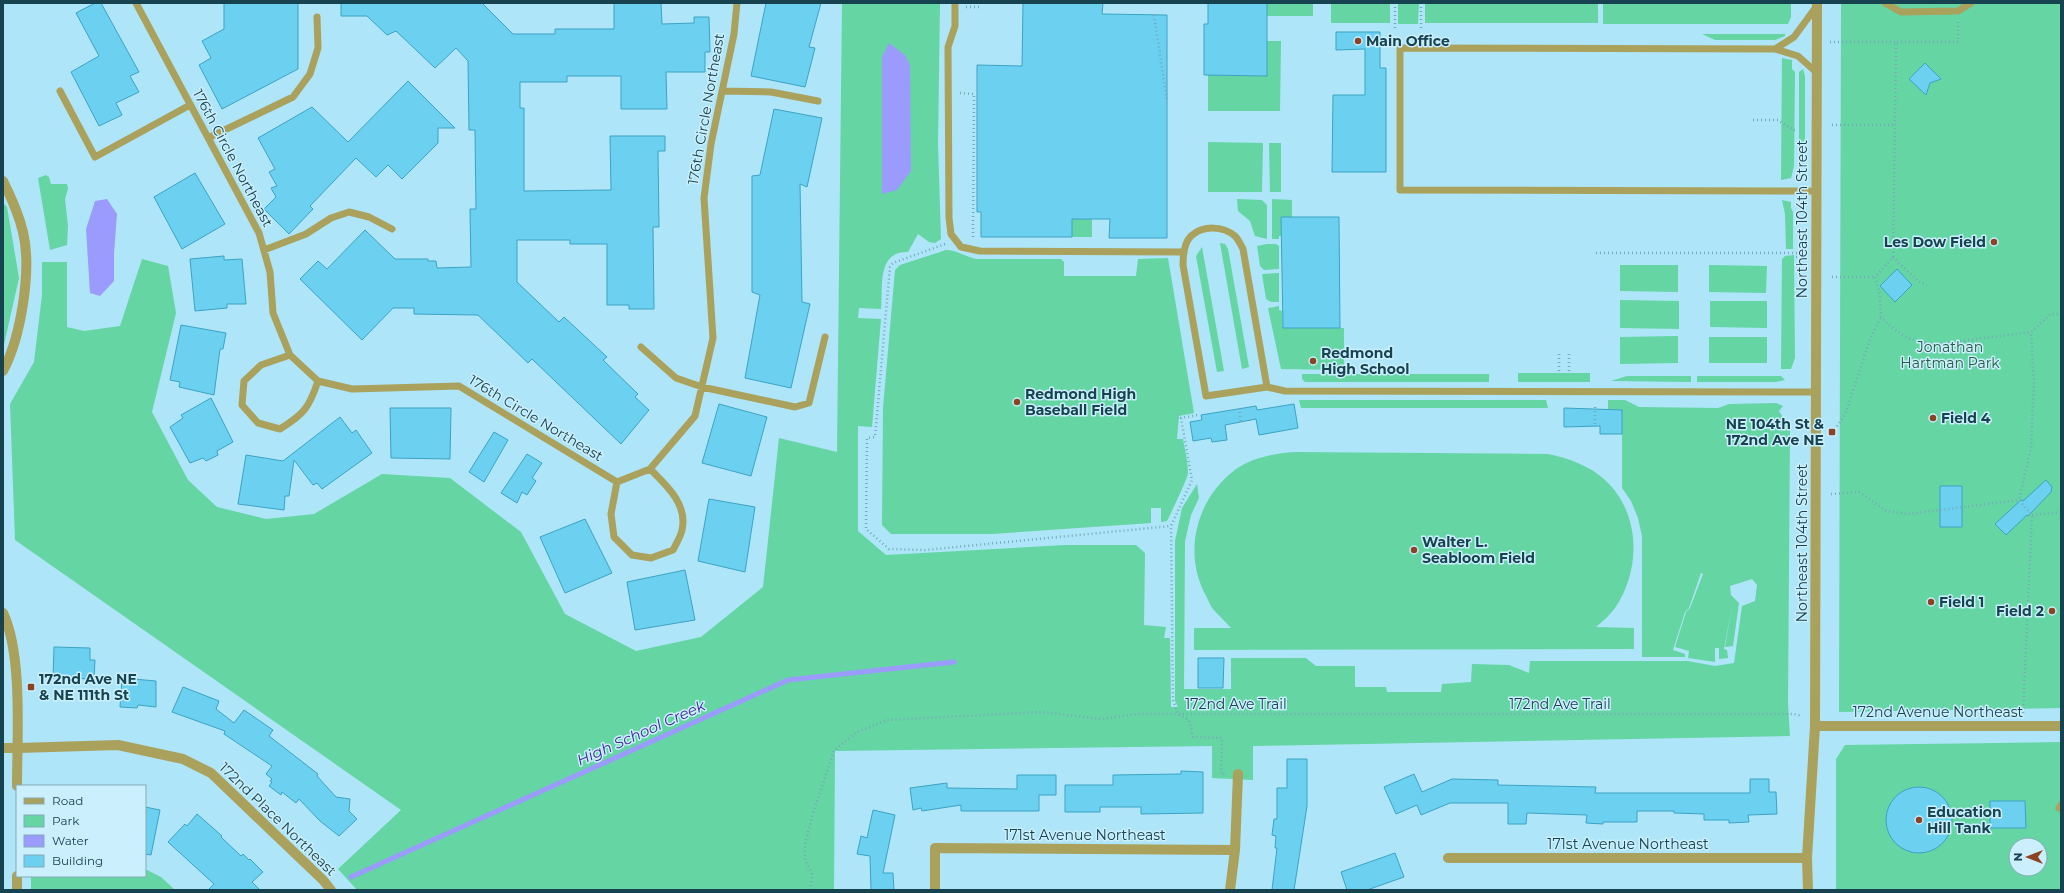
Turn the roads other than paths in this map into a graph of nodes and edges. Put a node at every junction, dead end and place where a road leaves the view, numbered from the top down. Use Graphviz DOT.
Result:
graph roads {
  1 [pos="136,3"];
  2 [pos="737,3"];
  3 [pos="955,3"];
  4 [pos="1885,3"];
  5 [pos="1971,3"];
  6 [pos="1817,5"];
  7 [pos="317,17"];
  8 [pos="1775,49"];
  9 [pos="1816,72"];
  10 [pos="60,91"];
  11 [pos="722,91"];
  12 [pos="818,101"];
  13 [pos="190,105"];
  14 [pos="208,138"];
  15 [pos="3,181"];
  16 [pos="1816,191"];
  17 [pos="392,229"];
  18 [pos="264,250"];
  19 [pos="1183,252"];
  20 [pos="825,337"];
  21 [pos="641,347"];
  22 [pos="290,355"];
  23 [pos="3,371"];
  24 [pos="318,382"];
  25 [pos="702,387"];
  26 [pos="1266,387"];
  27 [pos="1816,392"];
  28 [pos="650,469"];
  29 [pos="616,482"];
  30 [pos="3,613"];
  31 [pos="1815,726"];
  32 [pos="2061,726"];
  33 [pos="3,748"];
  34 [pos="18,748"];
  35 [pos="1238,774"];
  36 [pos="17,785"];
  37 [pos="1235,850"];
  38 [pos="1448,858"];
  39 [pos="1807,858"];
  40 [pos="17,877"];
  41 [pos="17,890"];
  42 [pos="331,890"];
  43 [pos="935,890"];
  44 [pos="1230,890"];
  45 [pos="1808,890"];
  1 -- 13 [label="lane, 176th Circle Northeast"];
  2 -- 11 [label="lane, 176th Circle Northeast"];
  3 -- 19 [label="lane"];
  4 -- 5 [label="lane"];
  6 -- 8 [label="lane"];
  6 -- 9 [label="street, Northeast 104th Street"];
  7 -- 14 [label="lane"];
  8 -- 9 [label="lane"];
  8 -- 16 [label="lane"];
  9 -- 16 [label="street, Northeast 104th Street"];
  10 -- 13 [label="lane"];
  11 -- 12 [label="lane"];
  11 -- 25 [label="lane, 176th Circle Northeast"];
  13 -- 14 [label="lane, 176th Circle Northeast"];
  14 -- 18 [label="lane, 176th Circle Northeast"];
  15 -- 23 [label="street"];
  16 -- 27 [label="street, Northeast 104th Street"];
  17 -- 18 [label="lane"];
  18 -- 22 [label="lane, 176th Circle Northeast"];
  19 -- 26 [label="lane"];
  19 -- 26 [label="lane"];
  20 -- 25 [label="lane"];
  21 -- 25 [label="lane"];
  22 -- 24 [label="lane, 176th Circle Northeast"];
  22 -- 24 [label="lane"];
  24 -- 29 [label="lane, 176th Circle Northeast"];
  25 -- 28 [label="lane, 176th Circle Northeast"];
  26 -- 27 [label="lane"];
  27 -- 31 [label="street, Northeast 104th Street"];
  28 -- 29 [label="lane, 176th Circle Northeast"];
  28 -- 29 [label="lane"];
  30 -- 34 [label="street"];
  31 -- 32 [label="street, 172nd Avenue Northeast"];
  31 -- 39 [label="street, Northeast 104th Street"];
  33 -- 34 [label="street"];
  34 -- 36 [label="street"];
  34 -- 42 [label="street, 172nd Place Northeast"];
  35 -- 37 [label="street"];
  37 -- 43 [label="street, 171st Avenue Northeast"];
  37 -- 44 [label="street"];
  38 -- 39 [label="street, 171st Avenue Northeast"];
  39 -- 45 [label="street, Northeast 104th Street"];
  40 -- 41 [label="street"];
}
